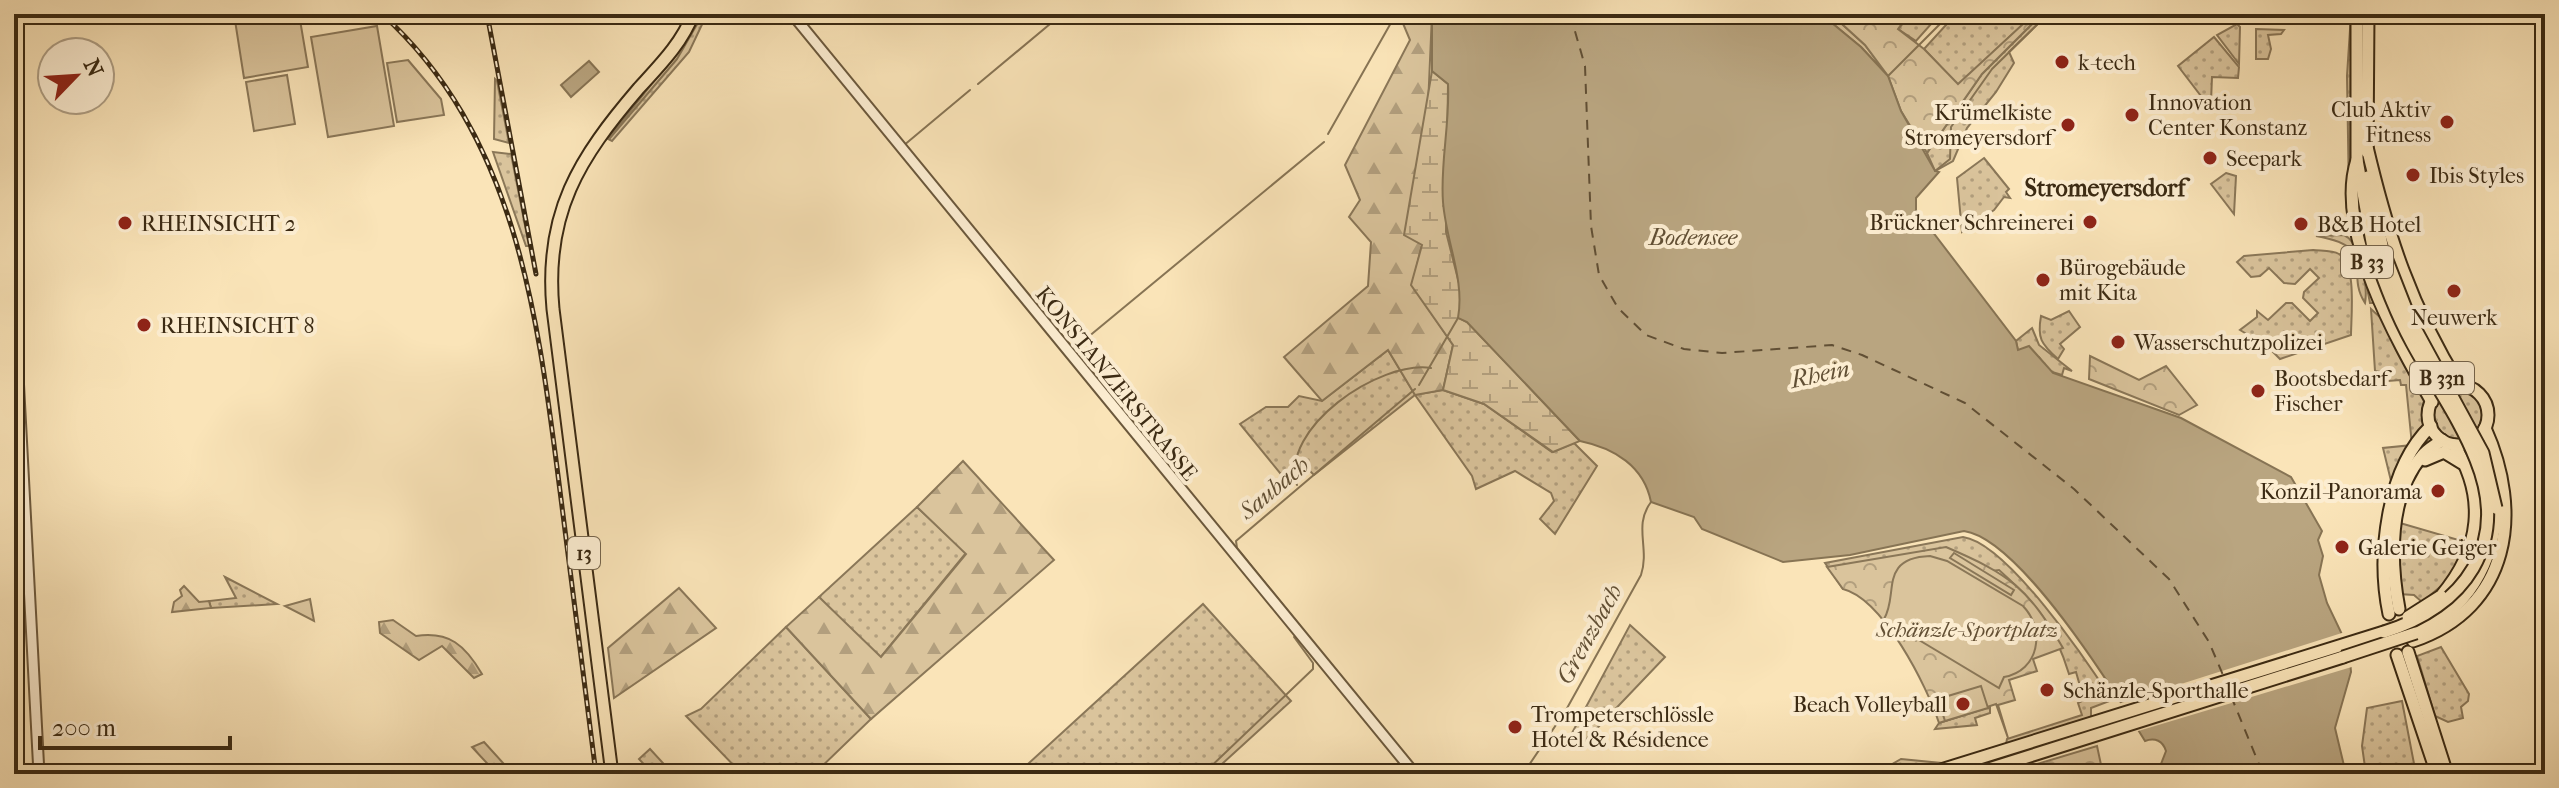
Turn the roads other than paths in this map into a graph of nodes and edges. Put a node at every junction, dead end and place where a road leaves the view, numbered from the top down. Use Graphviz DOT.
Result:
graph roads {
  1 [pos="693,14"];
  2 [pos="792,14"];
  3 [pos="2357,14"];
  4 [pos="2368,14"];
  5 [pos="2367,147"];
  6 [pos="2357,160"];
  7 [pos="2379,252"];
  8 [pos="14,299"];
  9 [pos="2460,386"];
  10 [pos="2432,402"];
  11 [pos="2431,426"];
  12 [pos="2485,428"];
  13 [pos="2442,440"];
  14 [pos="2454,445"];
  15 [pos="2417,463"];
  16 [pos="2466,465"];
  17 [pos="2384,632"];
  18 [pos="2343,657"];
  19 [pos="39,774"];
  20 [pos="612,774"];
  21 [pos="1415,774"];
  22 [pos="1928,774"];
  23 [pos="1973,774"];
  24 [pos="2437,774"];
  25 [pos="2447,774"];
  1 -- 20 [label="main road, 13"];
  2 -- 21 [label="street, KONSTANZERSTRASSE"];
  3 -- 6 [label="main road, B 33"];
  4 -- 5 [label="main road, B 33"];
  5 -- 7 [label="main road, B 33n"];
  5 -- 9 [label="main road, B 33"];
  6 -- 7 [label="main road, B 33n"];
  6 -- 10 [label="main road, B 33"];
  7 -- 17 [label="main road, B 33n, bridge"];
  7 -- 18 [label="main road, B 33n, bridge"];
  8 -- 19 [label="street"];
  9 -- 10 [label="main road"];
  9 -- 12 [label="main road, B 33"];
  10 -- 11 [label="main road"];
  11 -- 13 [label="main road"];
  11 -- 15 [label="main road"];
  12 -- 14 [label="main road"];
  12 -- 18 [label="main road, B 33n"];
  13 -- 14 [label="main road"];
  13 -- 15 [label="main road"];
  14 -- 16 [label="main road, B 33n"];
  15 -- 16 [label="main road"];
  16 -- 17 [label="main road, B 33n, bridge"];
  17 -- 22 [label="main road, B 33n"];
  18 -- 23 [label="main road, B 33n"];
  24 -- 25 [label="main road"];
}
